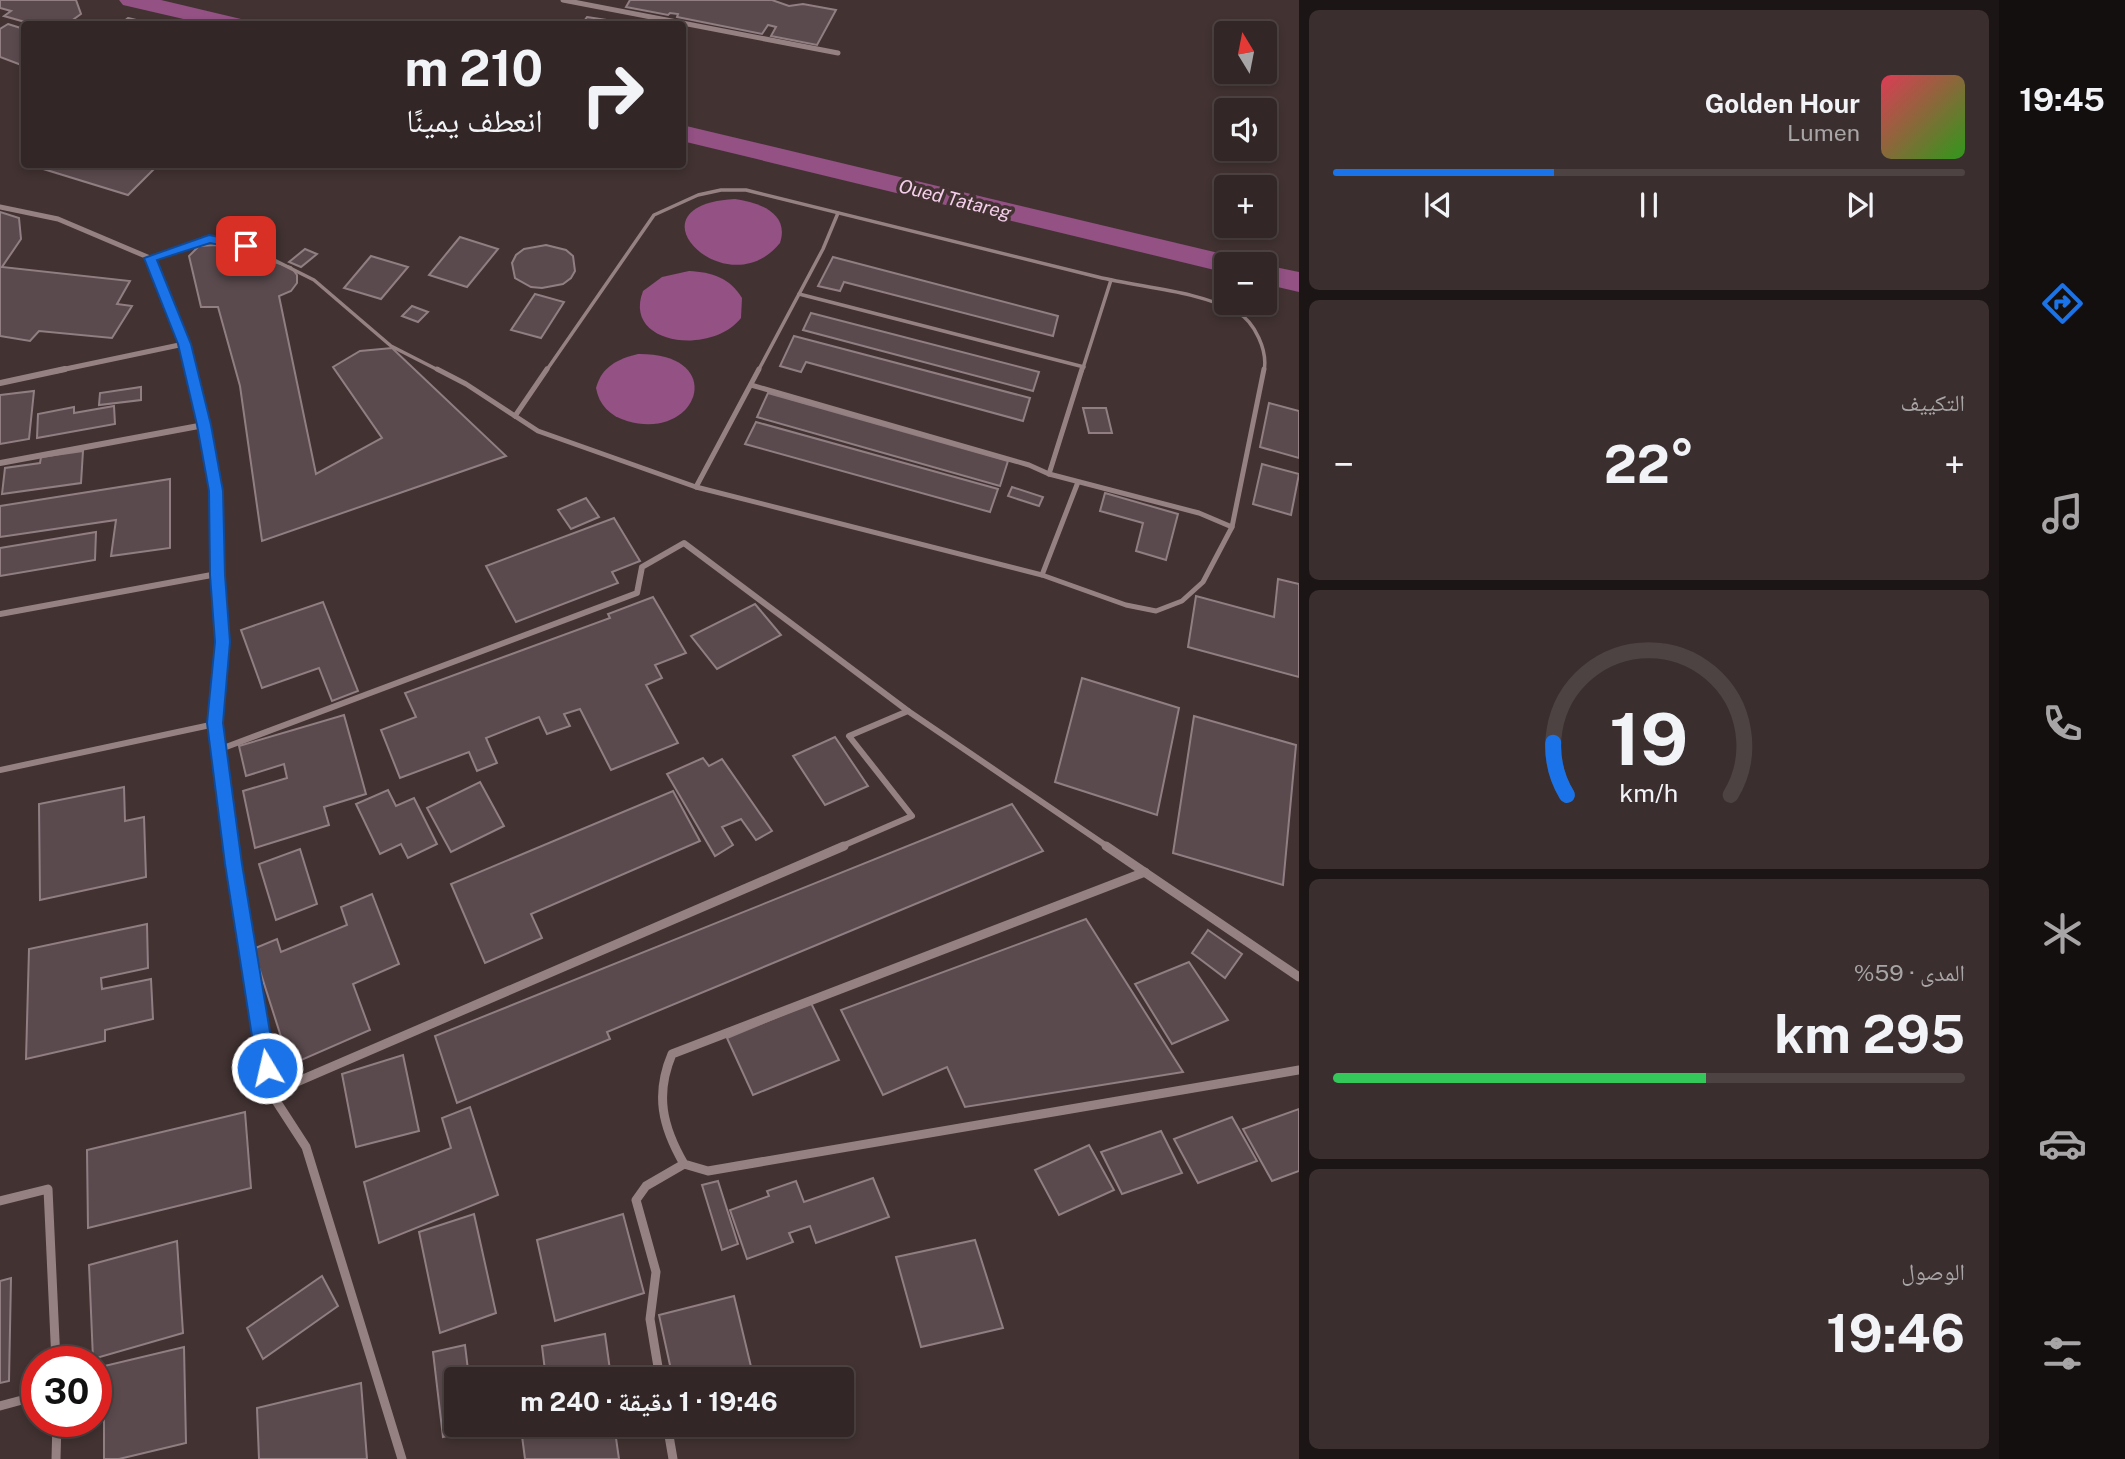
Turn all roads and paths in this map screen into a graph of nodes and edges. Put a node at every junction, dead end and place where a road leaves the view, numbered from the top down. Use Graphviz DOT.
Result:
graph roads {
  1 [pos="563,0"];
  2 [pos="672,21"];
  3 [pos="686,24"];
  4 [pos="838,53"];
  5 [pos="0,207"];
  6 [pos="838,212"];
  7 [pos="150,258"];
  8 [pos="1111,281"];
  9 [pos="799,293"];
  10 [pos="184,344"];
  11 [pos="1084,367"];
  12 [pos="0,383"];
  13 [pos="751,385"];
  14 [pos="515,416"];
  15 [pos="204,425"];
  16 [pos="0,463"];
  17 [pos="1049,474"];
  18 [pos="1078,482"];
  19 [pos="696,487"];
  20 [pos="1232,527"];
  21 [pos="218,575"];
  22 [pos="1042,575"];
  23 [pos="0,614"];
  24 [pos="908,711"];
  25 [pos="215,723"];
  26 [pos="218,750"];
  27 [pos="0,770"];
  28 [pos="1145,872"];
  29 [pos="1299,977"];
  30 [pos="1299,1070"];
  31 [pos="271,1093"];
  32 [pos="684,1164"];
  33 [pos="0,1201"];
  34 [pos="55,1346"];
  35 [pos="658,1367"];
  36 [pos="21,1400"];
  37 [pos="0,1406"];
  38 [pos="57,1437"];
  39 [pos="669,1437"];
  40 [pos="56,1459"];
  41 [pos="402,1459"];
  42 [pos="673,1459"];
  1 -- 2 [label="street"];
  3 -- 4 [label="street"];
  5 -- 7 [label="street"];
  6 -- 8 [label="lane"];
  6 -- 9 [label="lane"];
  6 -- 14 [label="lane"];
  7 -- 10 [label="street"];
  7 -- 14 [label="lane"];
  8 -- 11 [label="lane"];
  8 -- 20 [label="lane"];
  9 -- 11 [label="lane"];
  9 -- 13 [label="lane"];
  10 -- 12 [label="street"];
  10 -- 15 [label="street"];
  11 -- 17 [label="lane"];
  13 -- 17 [label="lane"];
  13 -- 19 [label="lane"];
  14 -- 19 [label="lane"];
  15 -- 16 [label="street"];
  15 -- 21 [label="street"];
  17 -- 18 [label="lane"];
  18 -- 20 [label="lane"];
  18 -- 22 [label="lane"];
  19 -- 22 [label="lane"];
  20 -- 22 [label="lane"];
  21 -- 23 [label="street"];
  21 -- 25 [label="street"];
  24 -- 26 [label="street"];
  24 -- 28 [label="street"];
  24 -- 31 [label="street"];
  25 -- 26 [label="street"];
  25 -- 27 [label="street"];
  26 -- 31 [label="street"];
  28 -- 29 [label="street"];
  28 -- 32 [label="street"];
  30 -- 32 [label="street"];
  31 -- 41 [label="street"];
  32 -- 35 [label="street"];
  33 -- 34 [label="street"];
  36 -- 37 [label="street"];
  38 -- 40 [label="street"];
  39 -- 42 [label="street"];
}
